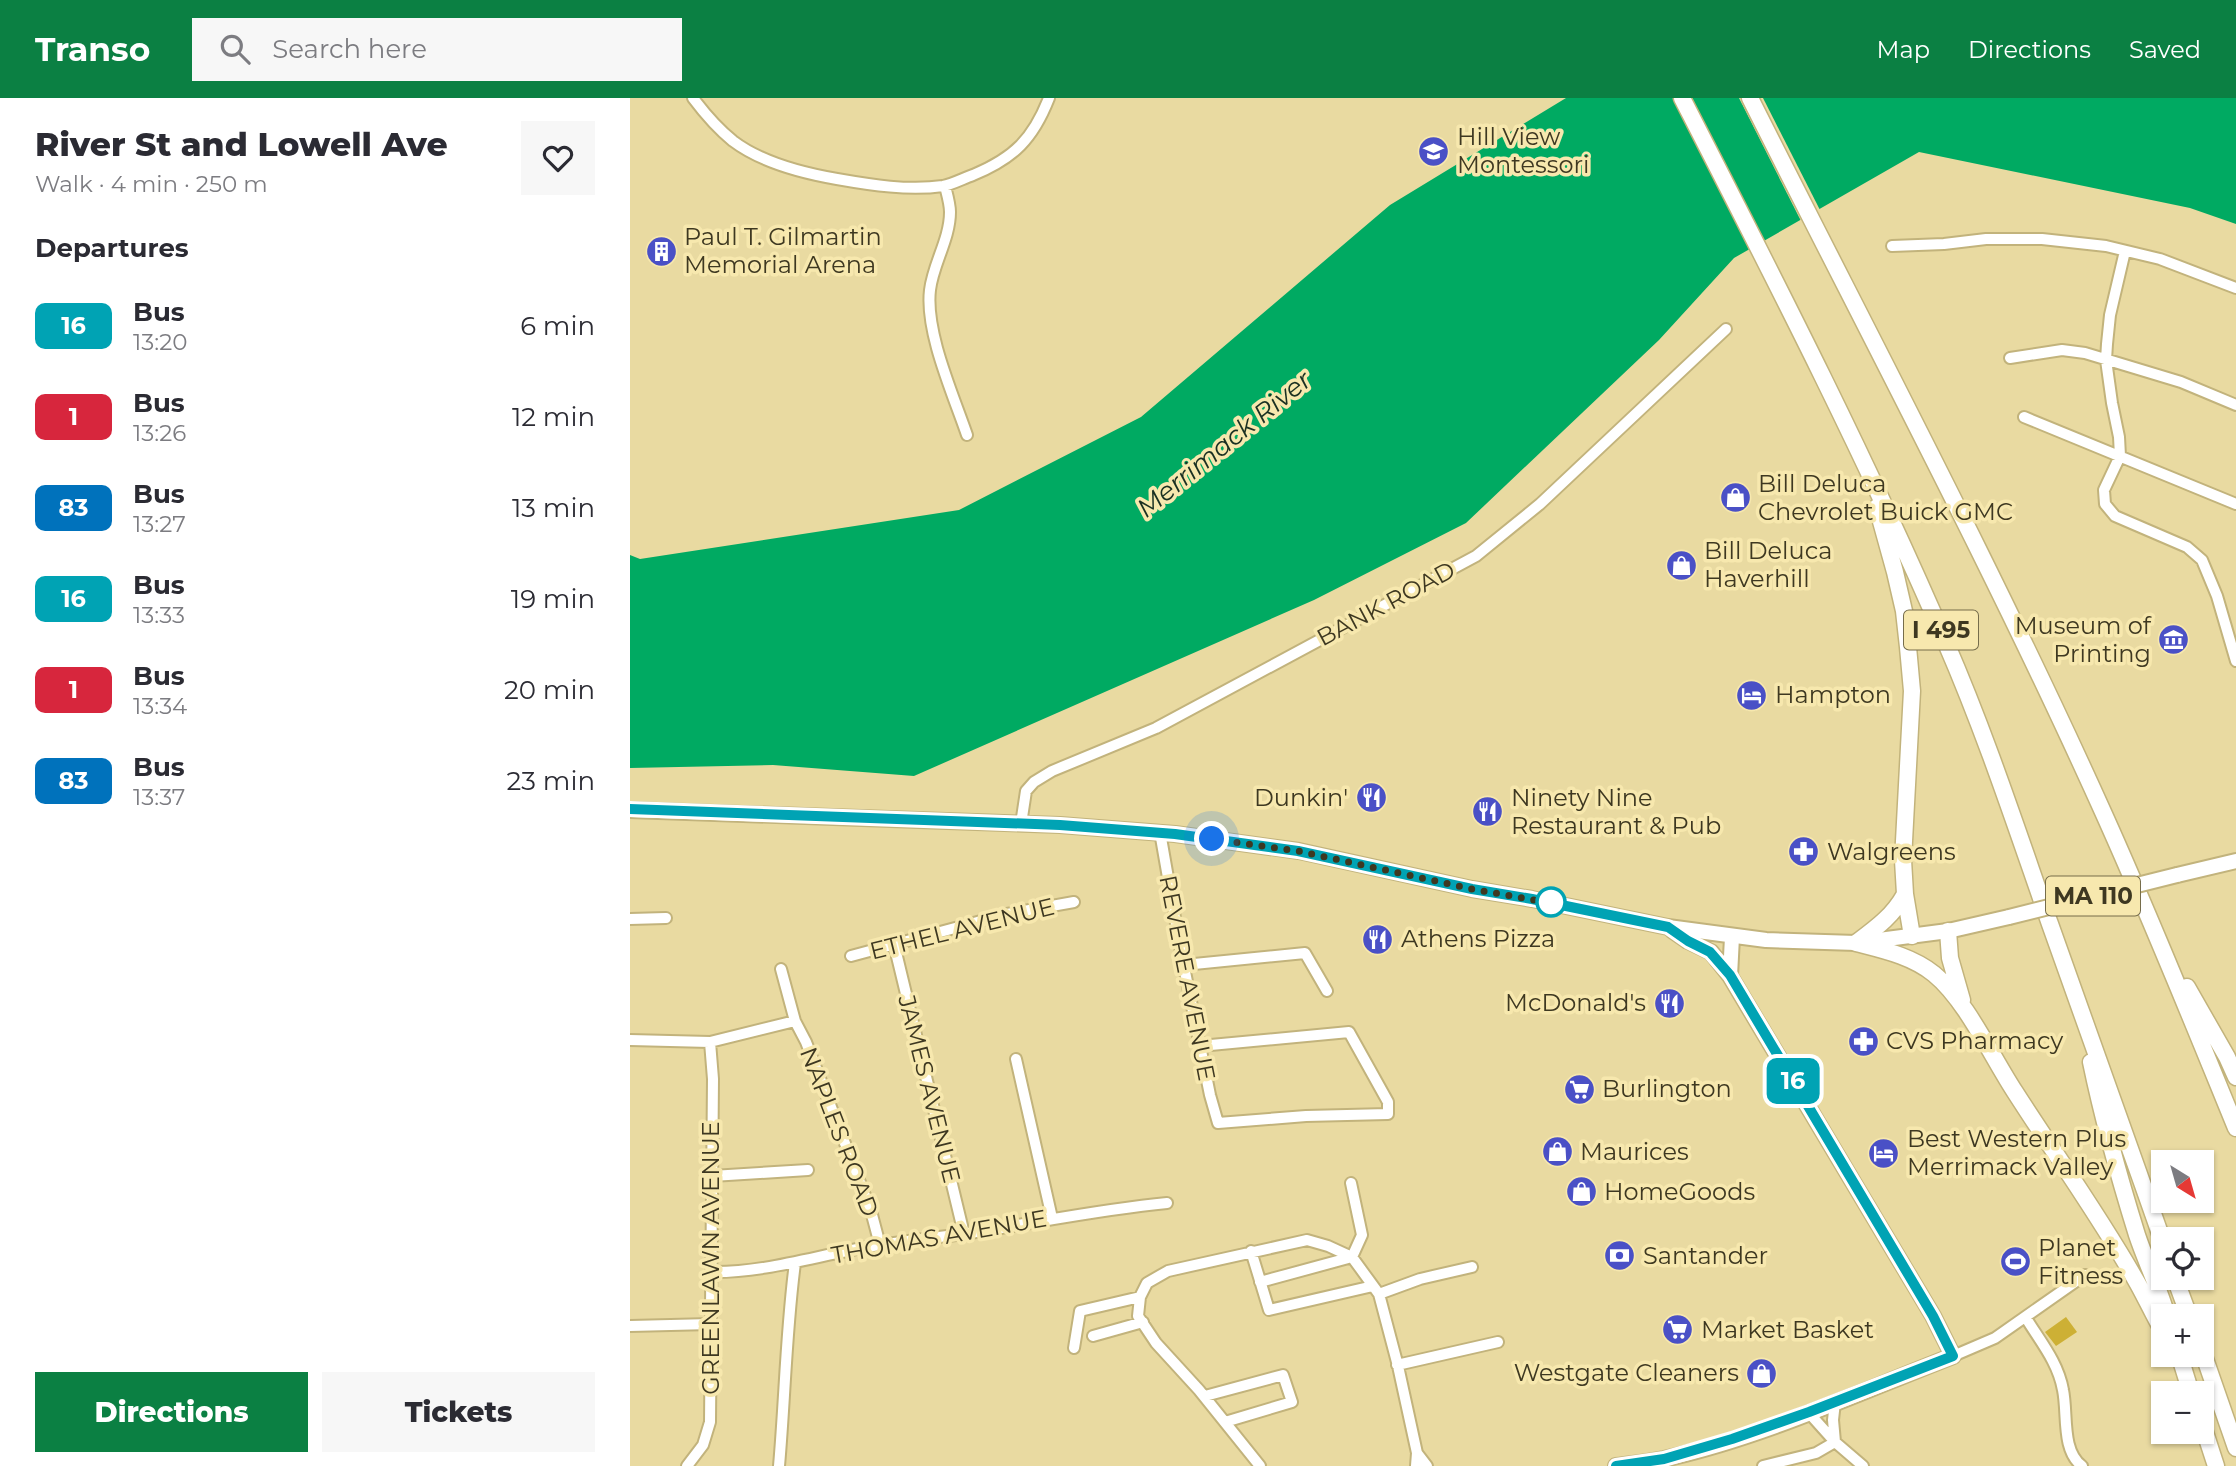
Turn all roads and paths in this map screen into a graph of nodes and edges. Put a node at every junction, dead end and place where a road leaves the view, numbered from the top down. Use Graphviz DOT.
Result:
graph roads {
  1 [pos="693,98"];
  2 [pos="1049,98"];
  3 [pos="1682,98"];
  4 [pos="1750,98"];
  5 [pos="945,186"];
  6 [pos="1892,246"];
  7 [pos="2126,251"];
  8 [pos="2236,288"];
  9 [pos="1726,330"];
  10 [pos="2010,358"];
  11 [pos="2106,360"];
  12 [pos="2236,405"];
  13 [pos="2024,417"];
  14 [pos="967,435"];
  15 [pos="2120,456"];
  16 [pos="1868,467"];
  17 [pos="2236,504"];
  18 [pos="2236,660"];
  19 [pos="630,810"];
  20 [pos="1021,824"];
  21 [pos="1160,832"];
  22 [pos="2236,861"];
  23 [pos="1905,894"];
  24 [pos="1074,902"];
  25 [pos="666,918"];
  26 [pos="630,919"];
  27 [pos="1668,927"];
  28 [pos="1948,931"];
  29 [pos="2155,932"];
  30 [pos="1912,936"];
  31 [pos="1732,937"];
  32 [pos="1856,943"];
  33 [pos="894,944"];
  34 [pos="851,956"];
  35 [pos="1184,965"];
  36 [pos="781,969"];
  37 [pos="1730,975"];
  38 [pos="1327,991"];
  39 [pos="2079,1004"];
  40 [pos="1964,1008"];
  41 [pos="795,1021"];
  42 [pos="630,1040"];
  43 [pos="710,1042"];
  44 [pos="1200,1046"];
  45 [pos="1016,1059"];
  46 [pos="2236,1077"];
  47 [pos="2236,1129"];
  48 [pos="808,1170"];
  49 [pos="712,1176"];
  50 [pos="1352,1183"];
  51 [pos="1167,1203"];
  52 [pos="1052,1218"];
  53 [pos="2158,1227"];
  54 [pos="964,1234"];
  55 [pos="880,1245"];
  56 [pos="1251,1251"];
  57 [pos="1352,1257"];
  58 [pos="795,1263"];
  59 [pos="1472,1267"];
  60 [pos="711,1272"];
  61 [pos="2085,1275"];
  62 [pos="1260,1282"];
  63 [pos="1376,1290"];
  64 [pos="1140,1297"];
  65 [pos="2163,1304"];
  66 [pos="2151,1309"];
  67 [pos="2026,1318"];
  68 [pos="1143,1322"];
  69 [pos="711,1324"];
  70 [pos="630,1326"];
  71 [pos="1093,1336"];
  72 [pos="1498,1342"];
  73 [pos="1074,1348"];
  74 [pos="1953,1356"];
  75 [pos="1397,1365"];
  76 [pos="2208,1367"];
  77 [pos="1205,1396"];
  78 [pos="1835,1402"];
  79 [pos="1809,1412"];
  80 [pos="1225,1422"];
  81 [pos="1835,1442"];
  82 [pos="2209,1444"];
  83 [pos="2236,1448"];
  84 [pos="1417,1454"];
  85 [pos="687,1466"];
  86 [pos="779,1466"];
  87 [pos="1260,1466"];
  88 [pos="1416,1466"];
  89 [pos="1427,1466"];
  90 [pos="1616,1466"];
  91 [pos="1763,1466"];
  92 [pos="1863,1466"];
  93 [pos="2082,1466"];
  94 [pos="2216,1466"];
  1 -- 5 [label="street"];
  2 -- 5 [label="street"];
  3 -- 16 [label="highway, I 495"];
  4 -- 29 [label="highway, I 495"];
  5 -- 14 [label="street"];
  6 -- 7 [label="street"];
  7 -- 8 [label="street"];
  7 -- 11 [label="street"];
  9 -- 20 [label="street, BANK ROAD"];
  10 -- 11 [label="street"];
  11 -- 12 [label="street"];
  11 -- 15 [label="street"];
  13 -- 15 [label="street"];
  15 -- 17 [label="street"];
  15 -- 18 [label="street"];
  16 -- 23 [label="highway"];
  16 -- 39 [label="highway, I 495"];
  19 -- 20 [label="main road, MA 110"];
  20 -- 21 [label="main road, MA 110"];
  21 -- 27 [label="main road, MA 110"];
  21 -- 35 [label="street, REVERE AVENUE"];
  22 -- 28 [label="main road, MA 110, bridge"];
  23 -- 30 [label="highway"];
  23 -- 32 [label="highway"];
  24 -- 33 [label="street, ETHEL AVENUE"];
  25 -- 26 [label="street"];
  27 -- 31 [label="main road, MA 110"];
  27 -- 37 [label="main road"];
  28 -- 30 [label="main road, MA 110"];
  28 -- 40 [label="highway"];
  29 -- 46 [label="highway"];
  29 -- 47 [label="highway, I 495"];
  30 -- 32 [label="main road, MA 110"];
  31 -- 32 [label="main road, MA 110"];
  31 -- 37 [label="main road"];
  32 -- 40 [label="highway"];
  33 -- 34 [label="street, ETHEL AVENUE"];
  33 -- 54 [label="street, JAMES AVENUE"];
  35 -- 38 [label="street"];
  35 -- 44 [label="street, REVERE AVENUE"];
  36 -- 41 [label="street, NAPLES ROAD"];
  37 -- 74 [label="main road"];
  39 -- 53 [label="highway, I 495"];
  39 -- 65 [label="highway"];
  40 -- 66 [label="highway"];
  41 -- 43 [label="street"];
  41 -- 55 [label="street, NAPLES ROAD"];
  42 -- 43 [label="street"];
  43 -- 49 [label="street, GREENLAWN AVENUE"];
  44 -- 44 [label="street, REVERE AVENUE"];
  45 -- 52 [label="street"];
  48 -- 49 [label="street"];
  49 -- 60 [label="street, GREENLAWN AVENUE"];
  50 -- 57 [label="street"];
  51 -- 52 [label="street, THOMAS AVENUE"];
  52 -- 54 [label="street, THOMAS AVENUE"];
  54 -- 55 [label="street, THOMAS AVENUE"];
  55 -- 58 [label="street, THOMAS AVENUE"];
  56 -- 57 [label="street"];
  56 -- 62 [label="street"];
  56 -- 64 [label="street"];
  57 -- 62 [label="street"];
  57 -- 63 [label="street"];
  58 -- 60 [label="street, THOMAS AVENUE"];
  58 -- 86 [label="street"];
  59 -- 63 [label="street"];
  60 -- 69 [label="street, GREENLAWN AVENUE"];
  61 -- 67 [label="street"];
  62 -- 63 [label="street"];
  63 -- 75 [label="street"];
  64 -- 68 [label="street"];
  64 -- 73 [label="street"];
  67 -- 74 [label="street"];
  67 -- 93 [label="street"];
  68 -- 71 [label="street"];
  68 -- 77 [label="street"];
  69 -- 70 [label="street"];
  69 -- 85 [label="street, GREENLAWN AVENUE"];
  72 -- 75 [label="street"];
  74 -- 78 [label="main road"];
  75 -- 84 [label="street"];
  76 -- 83 [label="highway"];
  77 -- 80 [label="street"];
  77 -- 80 [label="street"];
  78 -- 79 [label="main road"];
  78 -- 81 [label="street"];
  79 -- 81 [label="street"];
  79 -- 90 [label="main road"];
  80 -- 87 [label="street"];
  81 -- 91 [label="street"];
  81 -- 92 [label="street"];
  82 -- 94 [label="highway"];
  84 -- 88 [label="street"];
  84 -- 89 [label="street"];
}
